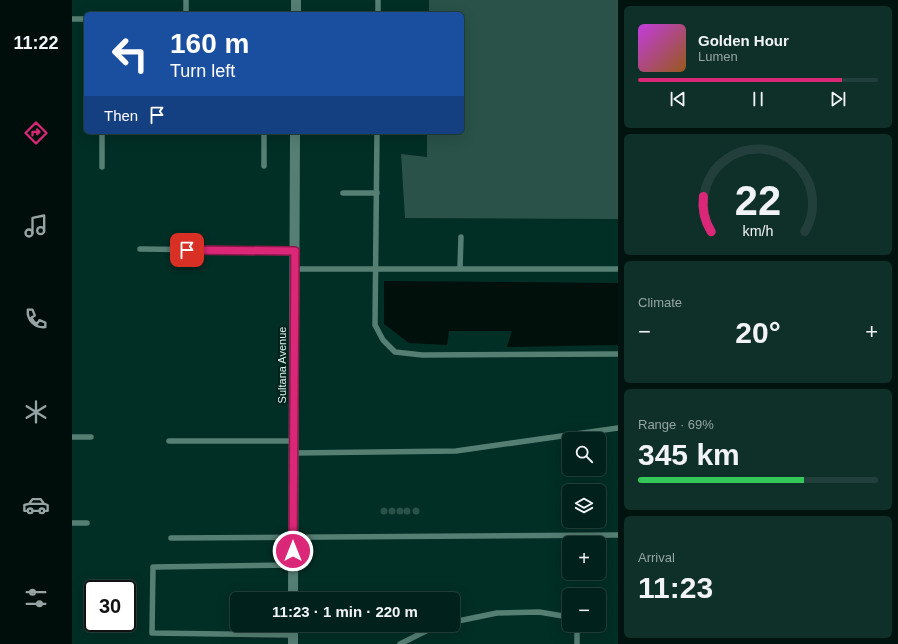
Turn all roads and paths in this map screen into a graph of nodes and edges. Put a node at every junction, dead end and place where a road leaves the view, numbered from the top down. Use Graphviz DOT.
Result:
graph roads {
  1 [pos="186,0"];
  2 [pos="296,0"];
  3 [pos="378,0"];
  4 [pos="186,12"];
  5 [pos="296,12"];
  6 [pos="378,12"];
  7 [pos="72,19"];
  8 [pos="84,19"];
  9 [pos="102,134"];
  10 [pos="264,134"];
  11 [pos="295,134"];
  12 [pos="377,134"];
  13 [pos="264,166"];
  14 [pos="102,167"];
  15 [pos="343,193"];
  16 [pos="376,193"];
  17 [pos="461,237"];
  18 [pos="140,249"];
  19 [pos="295,251"];
  20 [pos="376,268"];
  21 [pos="460,268"];
  22 [pos="295,269"];
  23 [pos="618,269"];
  24 [pos="618,354"];
  25 [pos="618,428"];
  26 [pos="72,437"];
  27 [pos="91,437"];
  28 [pos="169,441"];
  29 [pos="294,441"];
  30 [pos="294,454"];
  31 [pos="72,523"];
  32 [pos="87,523"];
  33 [pos="618,535"];
  34 [pos="293,537"];
  35 [pos="171,538"];
  36 [pos="293,565"];
  37 [pos="293,592"];
  38 [pos="562,617"];
  39 [pos="460,621"];
  40 [pos="424,632"];
  41 [pos="577,632"];
  42 [pos="293,635"];
  43 [pos="400,644"];
  44 [pos="577,644"];
  1 -- 4 [label="lane"];
  2 -- 5 [label="street"];
  3 -- 6 [label="lane"];
  7 -- 8 [label="lane"];
  9 -- 14 [label="lane"];
  10 -- 13 [label="lane"];
  11 -- 19 [label="street, Sultana Avenue"];
  12 -- 16 [label="lane"];
  15 -- 16 [label="lane"];
  16 -- 20 [label="lane"];
  17 -- 21 [label="lane"];
  18 -- 19 [label="lane"];
  19 -- 22 [label="street, Sultana Avenue"];
  20 -- 21 [label="lane"];
  20 -- 22 [label="lane"];
  20 -- 24 [label="lane"];
  21 -- 23 [label="lane"];
  22 -- 29 [label="street, Sultana Avenue"];
  25 -- 30 [label="lane"];
  26 -- 27 [label="lane"];
  28 -- 29 [label="lane"];
  29 -- 30 [label="street, Sultana Avenue"];
  30 -- 34 [label="street, Sultana Avenue"];
  31 -- 32 [label="lane"];
  33 -- 34 [label="lane"];
  34 -- 35 [label="lane"];
  34 -- 36 [label="street, Sultana Avenue"];
  36 -- 37 [label="street, Sultana Avenue"];
  36 -- 42 [label="lane"];
  38 -- 39 [label="lane"];
  40 -- 43 [label="lane"];
  41 -- 44 [label="lane"];
}
